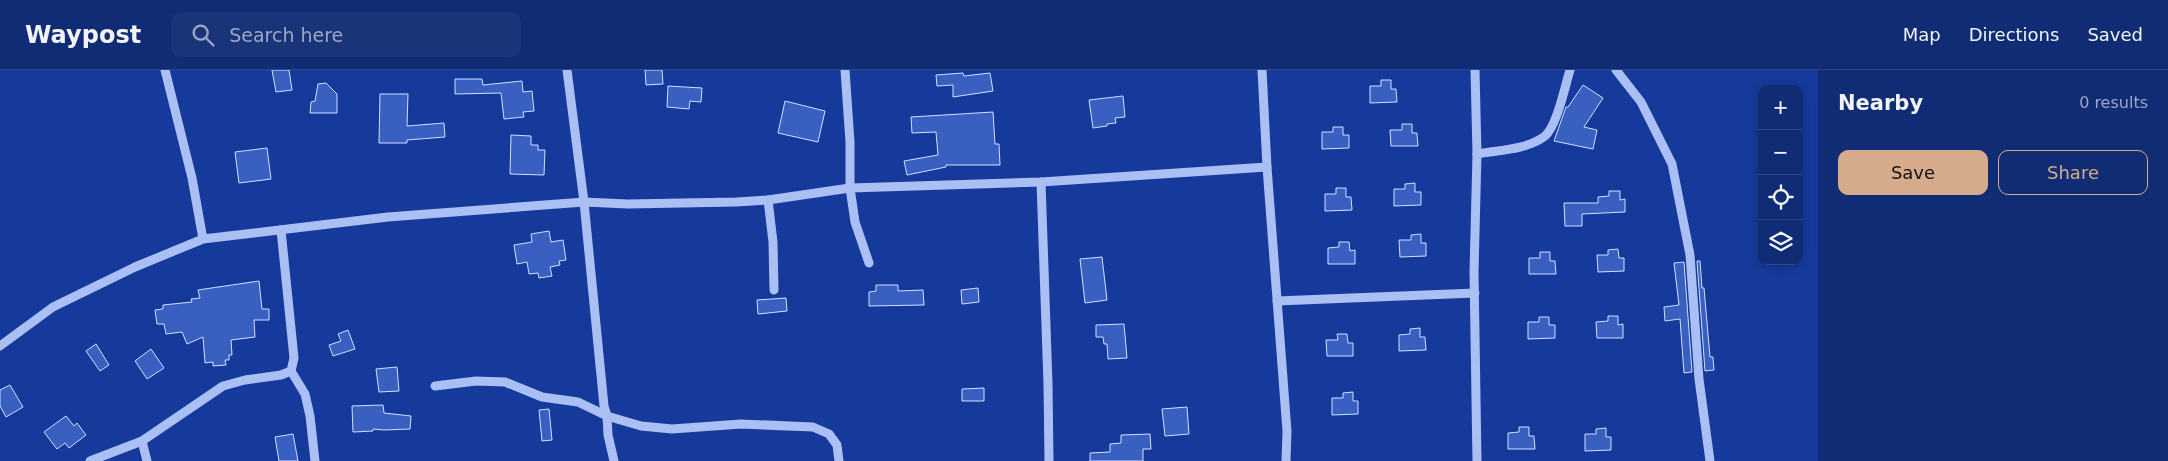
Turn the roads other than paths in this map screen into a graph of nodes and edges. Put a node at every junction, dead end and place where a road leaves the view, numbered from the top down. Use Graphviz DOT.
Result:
graph roads {
  1 [pos="165,70"];
  2 [pos="567,70"];
  3 [pos="845,70"];
  4 [pos="1262,70"];
  5 [pos="1475,70"];
  6 [pos="1570,70"];
  7 [pos="1616,70"];
  8 [pos="1477,154"];
  9 [pos="1267,167"];
  10 [pos="1040,182"];
  11 [pos="850,188"];
  12 [pos="768,200"];
  13 [pos="584,202"];
  14 [pos="281,230"];
  15 [pos="203,239"];
  16 [pos="869,263"];
  17 [pos="774,290"];
  18 [pos="1475,292"];
  19 [pos="1277,301"];
  20 [pos="0,346"];
  21 [pos="291,371"];
  22 [pos="435,386"];
  23 [pos="607,416"];
  24 [pos="142,441"];
  25 [pos="90,461"];
  26 [pos="147,461"];
  27 [pos="316,461"];
  28 [pos="614,461"];
  29 [pos="839,461"];
  30 [pos="1049,461"];
  31 [pos="1286,461"];
  32 [pos="1478,461"];
  33 [pos="1710,461"];
  1 -- 15 [label="street"];
  2 -- 13 [label="street"];
  3 -- 11 [label="street"];
  4 -- 9 [label="street"];
  5 -- 8 [label="street"];
  6 -- 8 [label="street"];
  7 -- 33 [label="street"];
  8 -- 18 [label="street"];
  9 -- 10 [label="street"];
  9 -- 19 [label="street"];
  10 -- 11 [label="street"];
  10 -- 30 [label="street"];
  11 -- 12 [label="street"];
  11 -- 16 [label="street"];
  12 -- 13 [label="street"];
  12 -- 17 [label="street"];
  13 -- 14 [label="street"];
  13 -- 23 [label="street"];
  14 -- 15 [label="street"];
  14 -- 21 [label="street"];
  15 -- 20 [label="street"];
  18 -- 19 [label="street"];
  18 -- 32 [label="street"];
  19 -- 31 [label="street"];
  21 -- 24 [label="street"];
  21 -- 27 [label="street"];
  22 -- 23 [label="street"];
  23 -- 28 [label="street"];
  23 -- 29 [label="street"];
  24 -- 25 [label="street"];
  24 -- 26 [label="street"];
}
